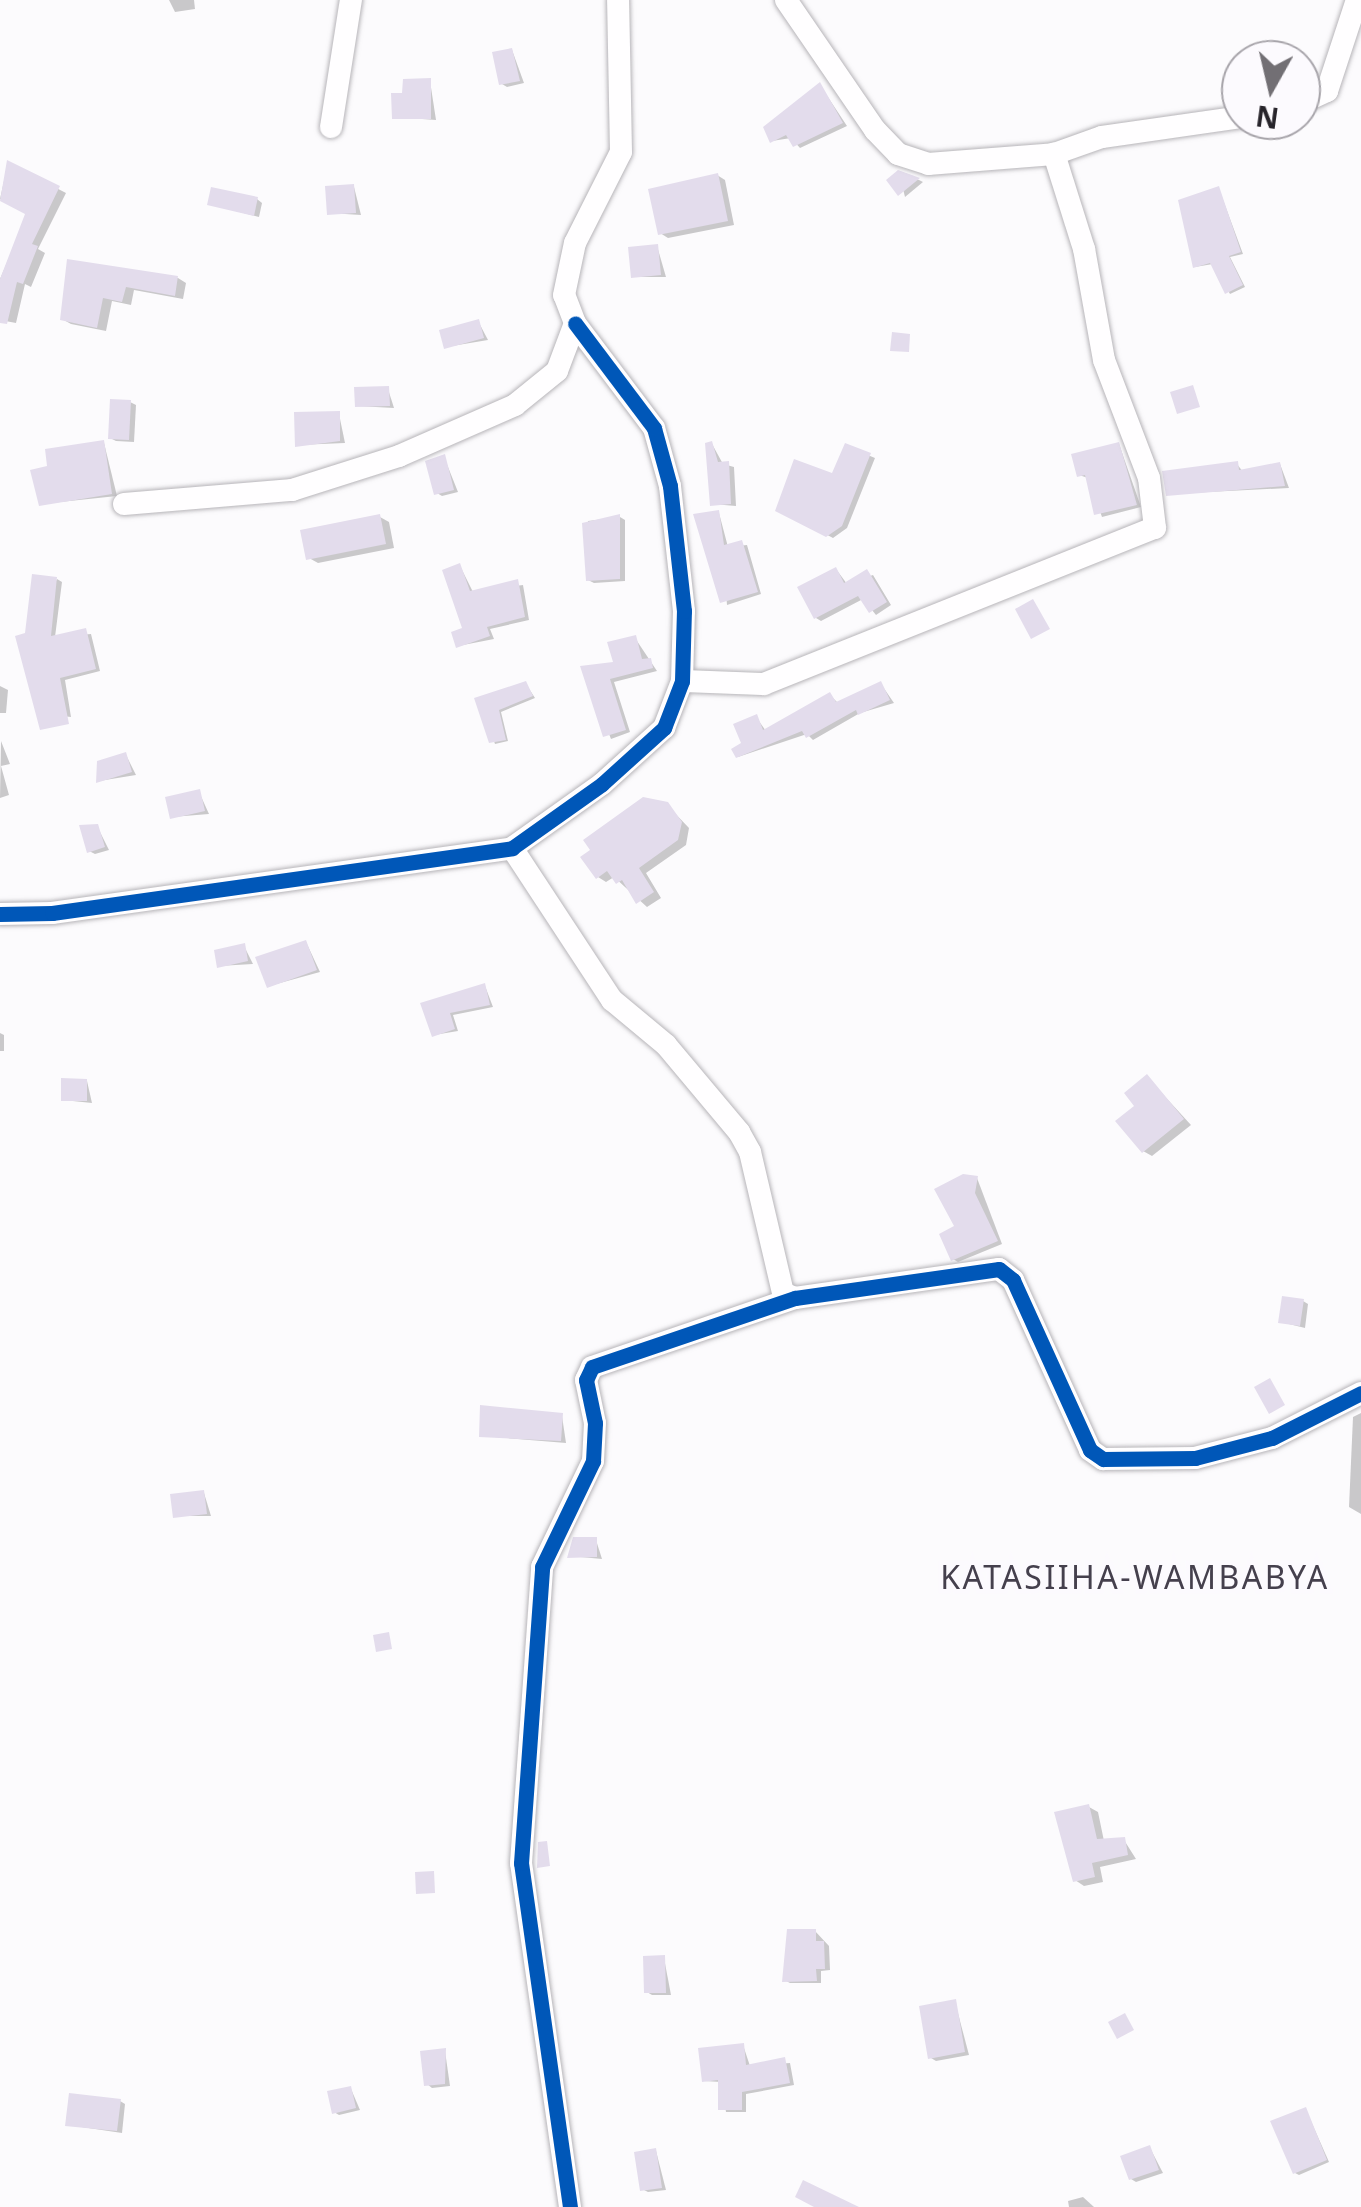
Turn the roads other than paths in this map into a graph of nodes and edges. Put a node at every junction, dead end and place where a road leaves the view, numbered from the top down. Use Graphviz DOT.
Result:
graph roads {
  1 [pos="350,0"];
  2 [pos="618,0"];
  3 [pos="786,0"];
  4 [pos="1357,0"];
  5 [pos="1321,93"];
  6 [pos="1221,120"];
  7 [pos="331,126"];
  8 [pos="1054,154"];
  9 [pos="575,323"];
  10 [pos="124,504"];
  11 [pos="682,681"];
  12 [pos="512,848"];
  13 [pos="0,914"];
  14 [pos="794,1298"];
  15 [pos="1361,1392"];
  16 [pos="570,2207"];
  1 -- 7 [label="street"];
  2 -- 9 [label="street"];
  3 -- 8 [label="street"];
  4 -- 5 [label="street"];
  6 -- 8 [label="street"];
  8 -- 11 [label="street"];
  9 -- 10 [label="street"];
  9 -- 11 [label="street"];
  11 -- 12 [label="street"];
  12 -- 13 [label="street"];
  12 -- 14 [label="street"];
  14 -- 15 [label="street"];
  14 -- 16 [label="street"];
}
